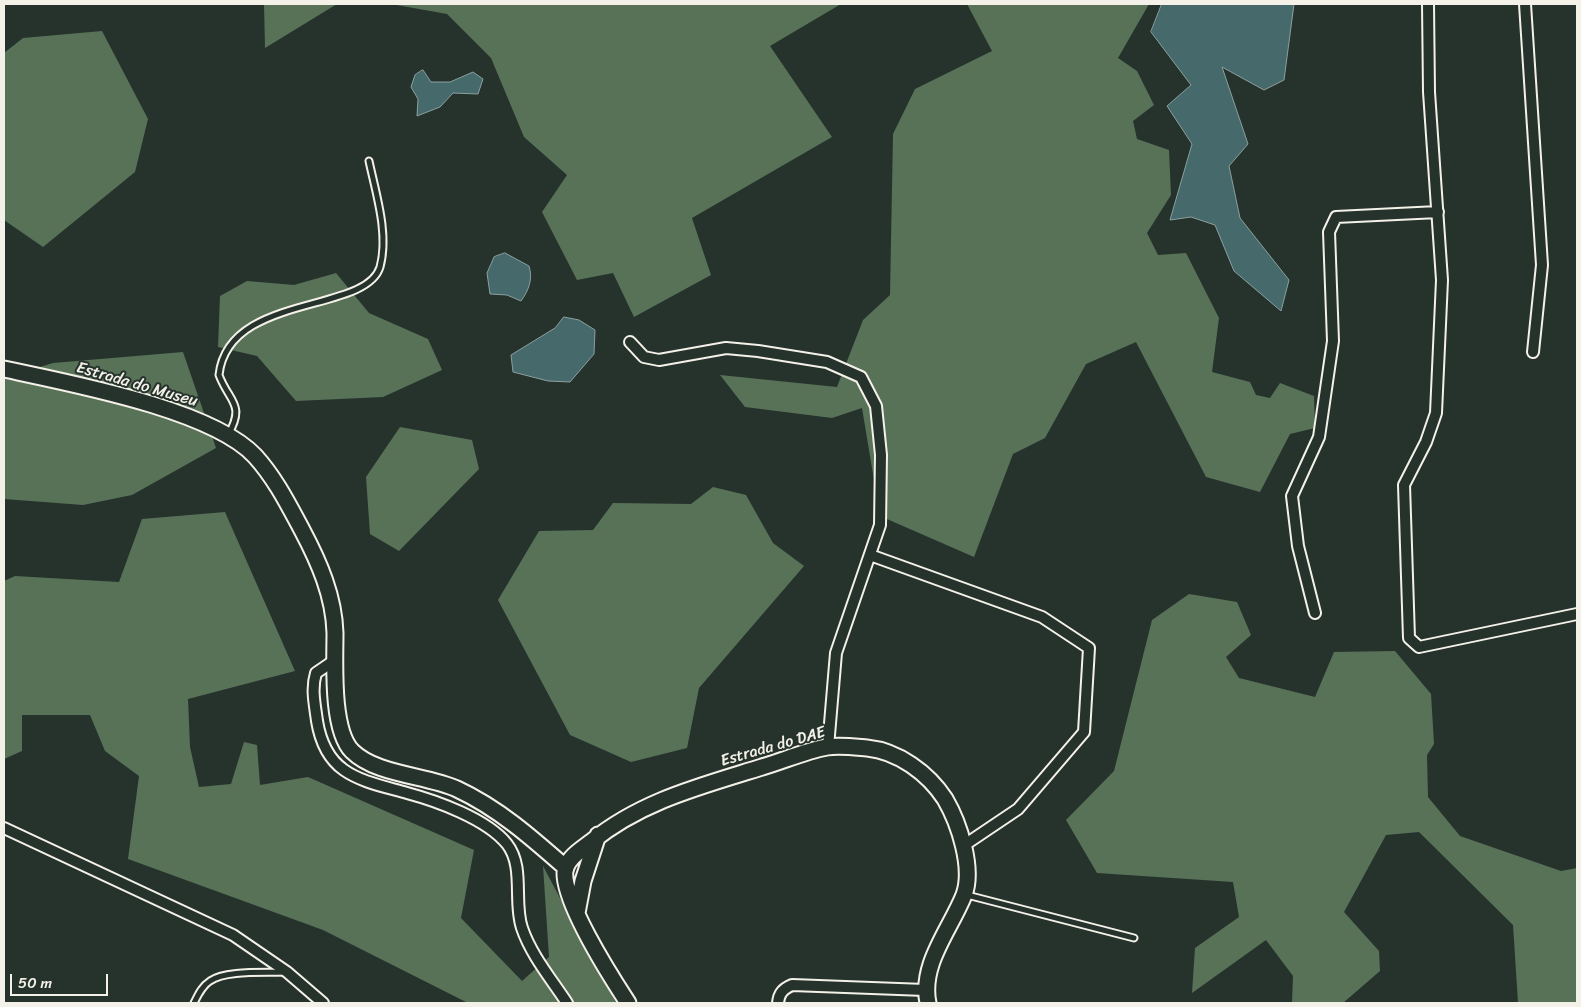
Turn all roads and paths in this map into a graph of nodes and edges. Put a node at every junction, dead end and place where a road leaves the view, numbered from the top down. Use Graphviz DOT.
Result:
graph roads {
  1 [pos="1428,4"];
  2 [pos="1525,4"];
  3 [pos="369,161"];
  4 [pos="1438,212"];
  5 [pos="630,342"];
  6 [pos="1533,352"];
  7 [pos="4,370"];
  8 [pos="228,435"];
  9 [pos="870,555"];
  10 [pos="1315,612"];
  11 [pos="1577,614"];
  12 [pos="335,660"];
  13 [pos="828,747"];
  14 [pos="4,828"];
  15 [pos="598,835"];
  16 [pos="963,846"];
  17 [pos="566,868"];
  18 [pos="964,894"];
  19 [pos="577,915"];
  20 [pos="1134,938"];
  21 [pos="287,972"];
  22 [pos="926,997"];
  23 [pos="194,1003"];
  24 [pos="323,1003"];
  25 [pos="567,1003"];
  26 [pos="628,1003"];
  27 [pos="778,1003"];
  1 -- 4 [label="street"];
  2 -- 6 [label="street"];
  3 -- 8 [label="lane"];
  4 -- 10 [label="street"];
  4 -- 11 [label="street"];
  5 -- 9 [label="street"];
  7 -- 8 [label="street, Estrada do Museu"];
  8 -- 12 [label="street, Estrada do Museu"];
  9 -- 13 [label="street"];
  9 -- 16 [label="street"];
  12 -- 17 [label="street, Estrada do Museu"];
  12 -- 25 [label="street"];
  13 -- 15 [label="street, Estrada do DAE"];
  13 -- 16 [label="street, Estrada do DAE"];
  14 -- 21 [label="street"];
  15 -- 17 [label="street, Estrada do DAE"];
  15 -- 19 [label="street"];
  16 -- 18 [label="street, Estrada do DAE"];
  17 -- 19 [label="street"];
  18 -- 20 [label="lane"];
  18 -- 22 [label="street, Estrada do DAE"];
  19 -- 26 [label="street"];
  21 -- 23 [label="lane"];
  21 -- 24 [label="street"];
  22 -- 27 [label="street"];
}
